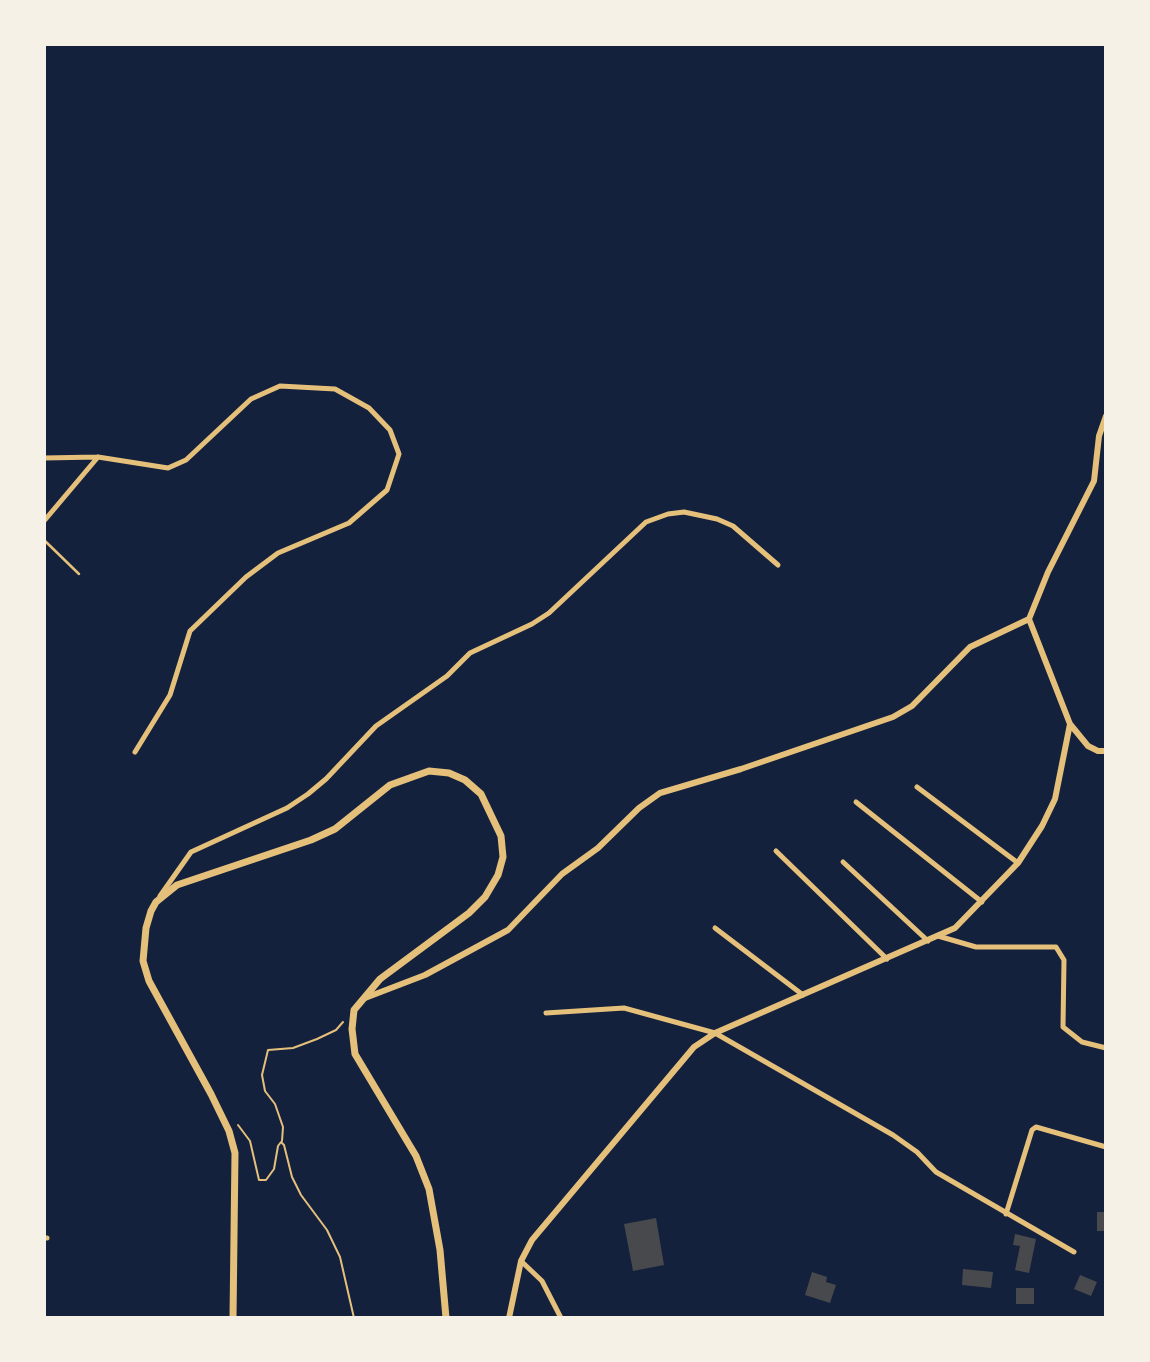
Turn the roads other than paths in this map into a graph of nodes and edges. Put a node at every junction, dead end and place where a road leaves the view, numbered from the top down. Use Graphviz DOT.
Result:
graph roads {
  1 [pos="1106,415"];
  2 [pos="98,457"];
  3 [pos="44,458"];
  4 [pos="44,521"];
  5 [pos="44,540"];
  6 [pos="778,565"];
  7 [pos="79,575"];
  8 [pos="1029,619"];
  9 [pos="1070,724"];
  10 [pos="1106,751"];
  11 [pos="135,752"];
  12 [pos="917,787"];
  13 [pos="856,802"];
  14 [pos="776,850"];
  15 [pos="842,862"];
  16 [pos="1018,863"];
  17 [pos="156,902"];
  18 [pos="982,902"];
  19 [pos="715,928"];
  20 [pos="938,936"];
  21 [pos="928,941"];
  22 [pos="887,958"];
  23 [pos="803,995"];
  24 [pos="363,999"];
  25 [pos="546,1013"];
  26 [pos="715,1034"];
  27 [pos="1106,1048"];
  28 [pos="1106,1147"];
  29 [pos="1006,1214"];
  30 [pos="1074,1252"];
  31 [pos="521,1261"];
  32 [pos="233,1318"];
  33 [pos="446,1318"];
  34 [pos="509,1318"];
  35 [pos="561,1318"];
  1 -- 8 [label="street"];
  2 -- 3 [label="street"];
  2 -- 4 [label="street"];
  2 -- 11 [label="street"];
  5 -- 7 [label="lane"];
  6 -- 17 [label="street"];
  8 -- 9 [label="street"];
  8 -- 24 [label="street"];
  9 -- 10 [label="street"];
  9 -- 16 [label="street"];
  12 -- 16 [label="street"];
  13 -- 18 [label="street"];
  14 -- 22 [label="street"];
  15 -- 21 [label="street"];
  16 -- 18 [label="street"];
  17 -- 24 [label="main road"];
  17 -- 32 [label="main road"];
  18 -- 20 [label="street"];
  19 -- 23 [label="street"];
  20 -- 21 [label="street"];
  20 -- 27 [label="street"];
  21 -- 22 [label="street"];
  22 -- 23 [label="street"];
  23 -- 26 [label="street"];
  24 -- 33 [label="main road"];
  25 -- 26 [label="street"];
  26 -- 29 [label="street"];
  26 -- 31 [label="street"];
  28 -- 29 [label="street"];
  29 -- 30 [label="street"];
  31 -- 34 [label="street"];
  31 -- 35 [label="street"];
}
